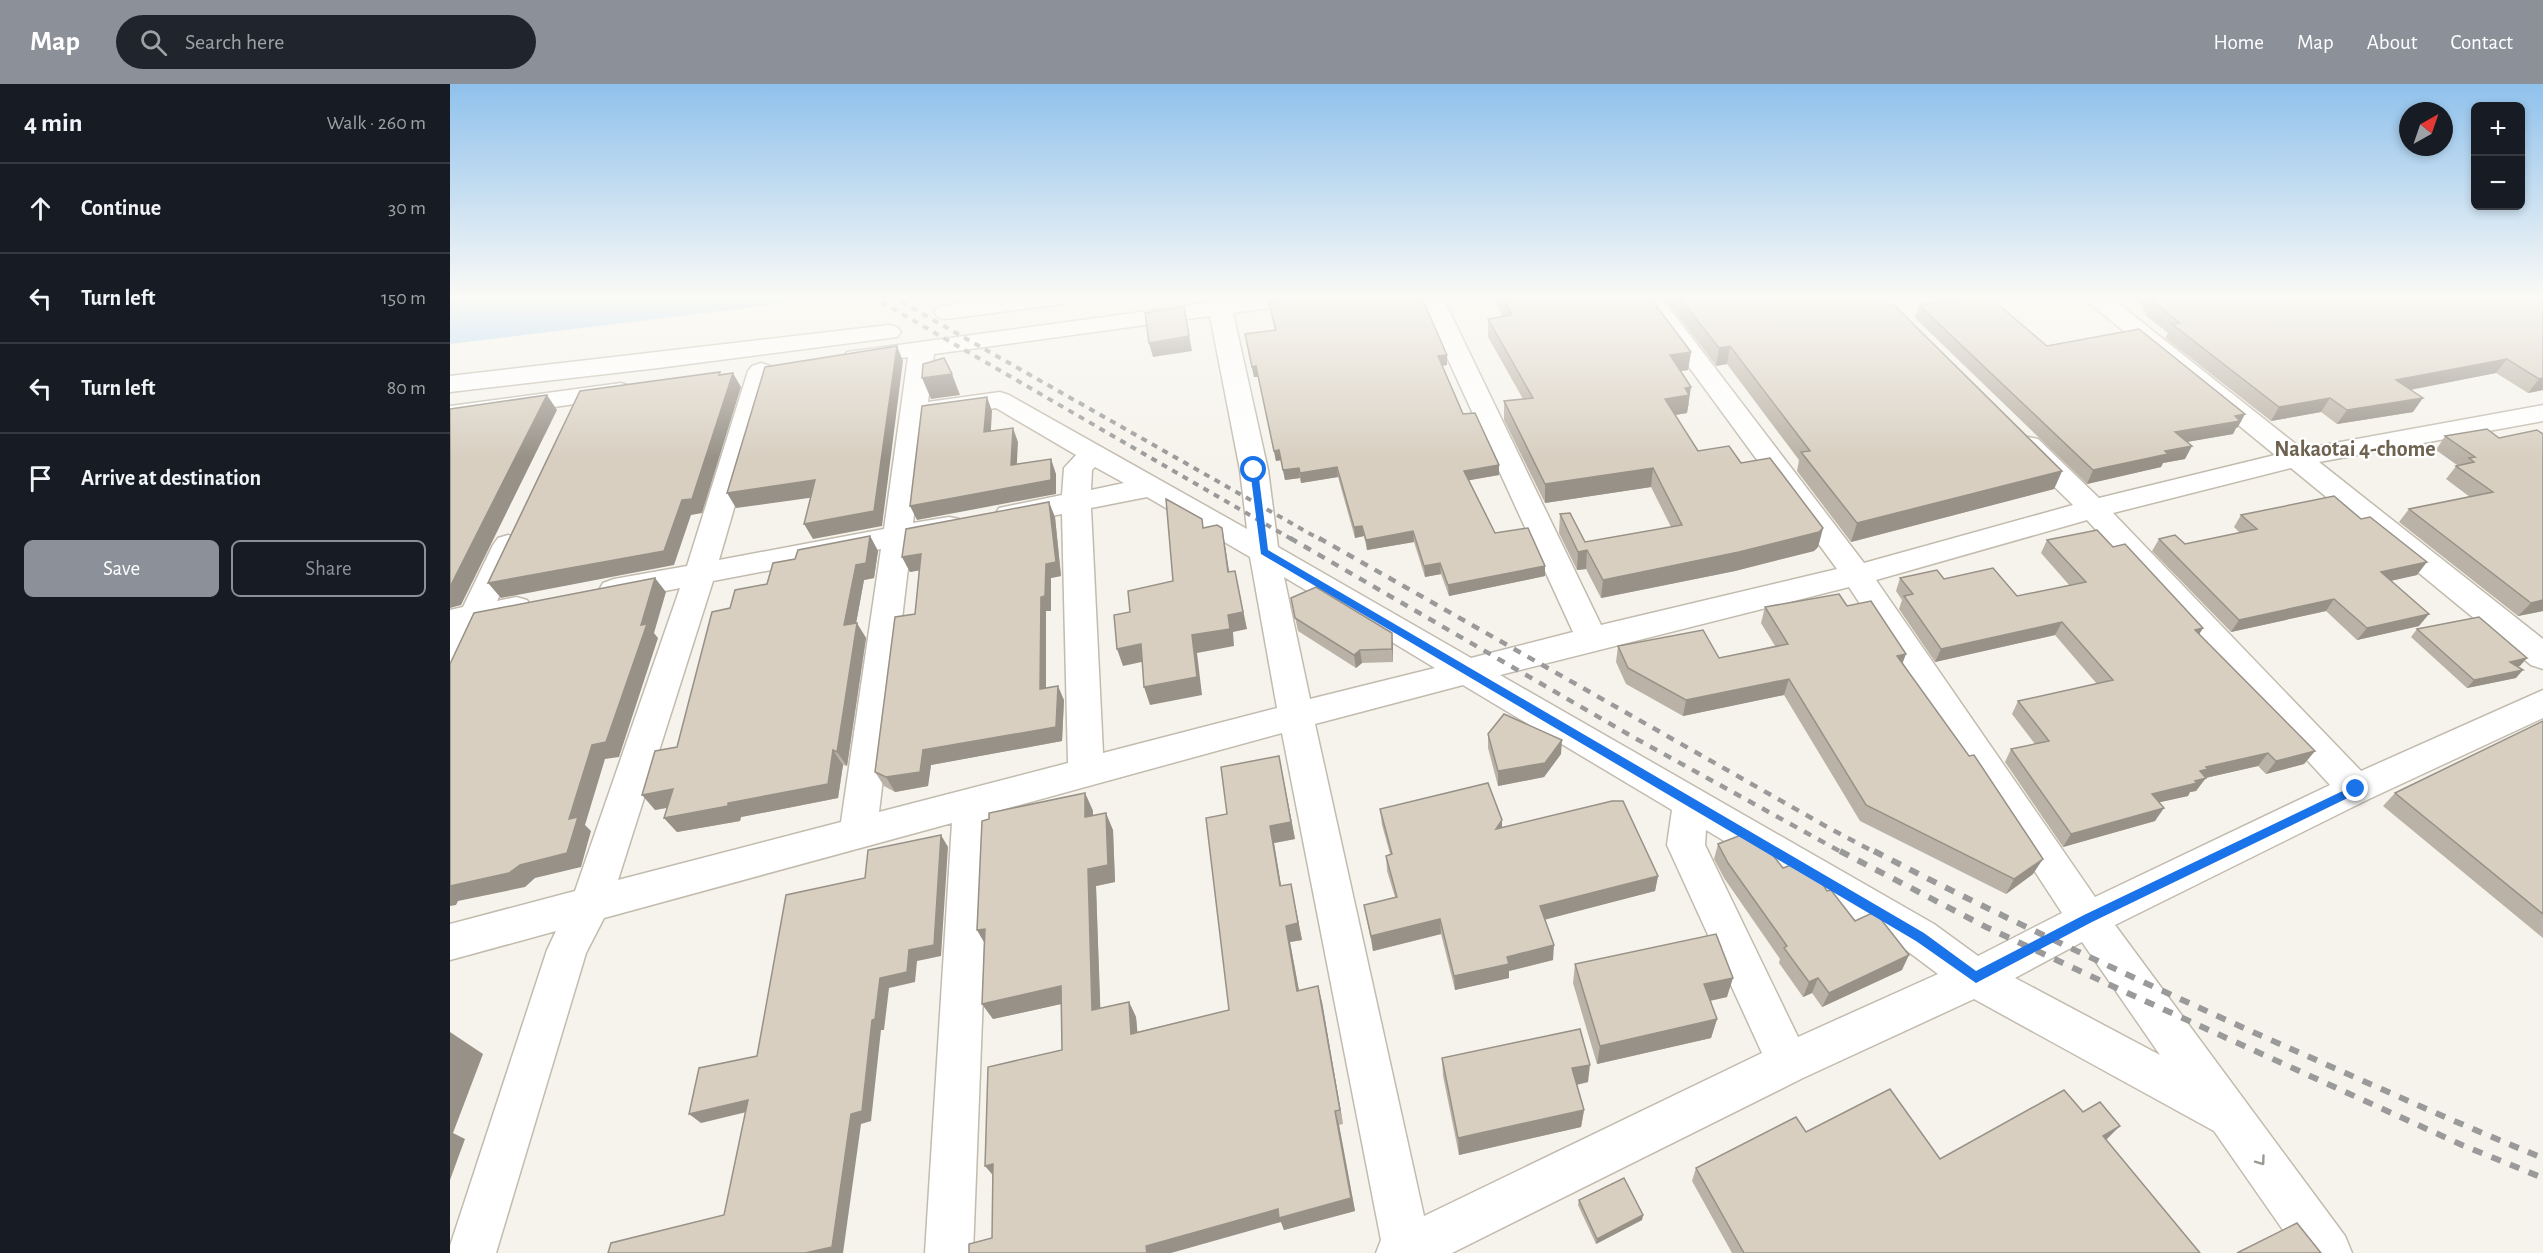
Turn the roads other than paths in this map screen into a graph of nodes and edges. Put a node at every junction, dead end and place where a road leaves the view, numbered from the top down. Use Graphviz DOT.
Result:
graph roads {
  1 [pos="662,351"];
  2 [pos="742,351"];
  3 [pos="904,351"];
  4 [pos="922,351"];
  5 [pos="1229,351"];
  6 [pos="1456,351"];
  7 [pos="1689,351"];
  8 [pos="2163,351"];
  9 [pos="450,379"];
  10 [pos="450,384"];
  11 [pos="647,387"];
  12 [pos="578,397"];
  13 [pos="916,411"];
  14 [pos="2543,413"];
  15 [pos="450,414"];
  16 [pos="2009,427"];
  17 [pos="563,428"];
  18 [pos="1093,454"];
  19 [pos="2298,458"];
  20 [pos="1151,487"];
  21 [pos="1076,502"];
  22 [pos="2093,509"];
  23 [pos="519,522"];
  24 [pos="896,536"];
  25 [pos="1264,552"];
  26 [pos="700,574"];
  27 [pos="1857,575"];
  28 [pos="588,595"];
  29 [pos="543,603"];
  30 [pos="463,618"];
  31 [pos="1592,639"];
  32 [pos="2543,657"];
  33 [pos="450,668"];
  34 [pos="1467,672"];
  35 [pos="2543,703"];
  36 [pos="1296,716"];
  37 [pos="1086,772"];
  38 [pos="2356,789"];
  39 [pos="972,804"];
  40 [pos="1691,804"];
  41 [pos="858,834"];
  42 [pos="590,906"];
  43 [pos="2088,919"];
  44 [pos="450,942"];
  45 [pos="1976,978"];
  46 [pos="1788,1063"];
  47 [pos="2226,1114"];
  48 [pos="1406,1252"];
  49 [pos="472,1253"];
  50 [pos="949,1253"];
  51 [pos="2328,1253"];
  1 -- 9 [label="street"];
  2 -- 10 [label="street"];
  3 -- 26 [label="street"];
  4 -- 13 [label="street"];
  5 -- 25 [label="street"];
  6 -- 31 [label="street"];
  7 -- 27 [label="street"];
  8 -- 19 [label="street"];
  11 -- 12 [label="street"];
  12 -- 15 [label="street"];
  12 -- 17 [label="street"];
  13 -- 18 [label="street"];
  13 -- 24 [label="street"];
  14 -- 19 [label="street"];
  16 -- 22 [label="street"];
  18 -- 20 [label="street"];
  18 -- 21 [label="street"];
  19 -- 22 [label="street"];
  19 -- 32 [label="street"];
  20 -- 21 [label="street"];
  20 -- 25 [label="street"];
  21 -- 24 [label="street"];
  21 -- 37 [label="street"];
  22 -- 27 [label="street"];
  22 -- 38 [label="street"];
  23 -- 30 [label="street"];
  24 -- 26 [label="street"];
  24 -- 41 [label="street"];
  25 -- 34 [label="street"];
  25 -- 36 [label="street"];
  26 -- 28 [label="street"];
  26 -- 42 [label="street"];
  27 -- 31 [label="street"];
  27 -- 43 [label="street"];
  29 -- 30 [label="street"];
  30 -- 33 [label="street"];
  31 -- 34 [label="street"];
  34 -- 36 [label="street"];
  34 -- 40 [label="street"];
  35 -- 38 [label="street"];
  36 -- 37 [label="street"];
  36 -- 48 [label="street"];
  37 -- 39 [label="street"];
  38 -- 43 [label="street"];
  39 -- 41 [label="street"];
  39 -- 50 [label="street"];
  40 -- 45 [label="street"];
  40 -- 46 [label="street"];
  41 -- 42 [label="street"];
  42 -- 44 [label="street"];
  42 -- 49 [label="street"];
  43 -- 45 [label="street"];
  43 -- 47 [label="street"];
  45 -- 46 [label="street"];
  45 -- 47 [label="street"];
  46 -- 48 [label="street"];
  47 -- 51 [label="street, one-way"];
}
